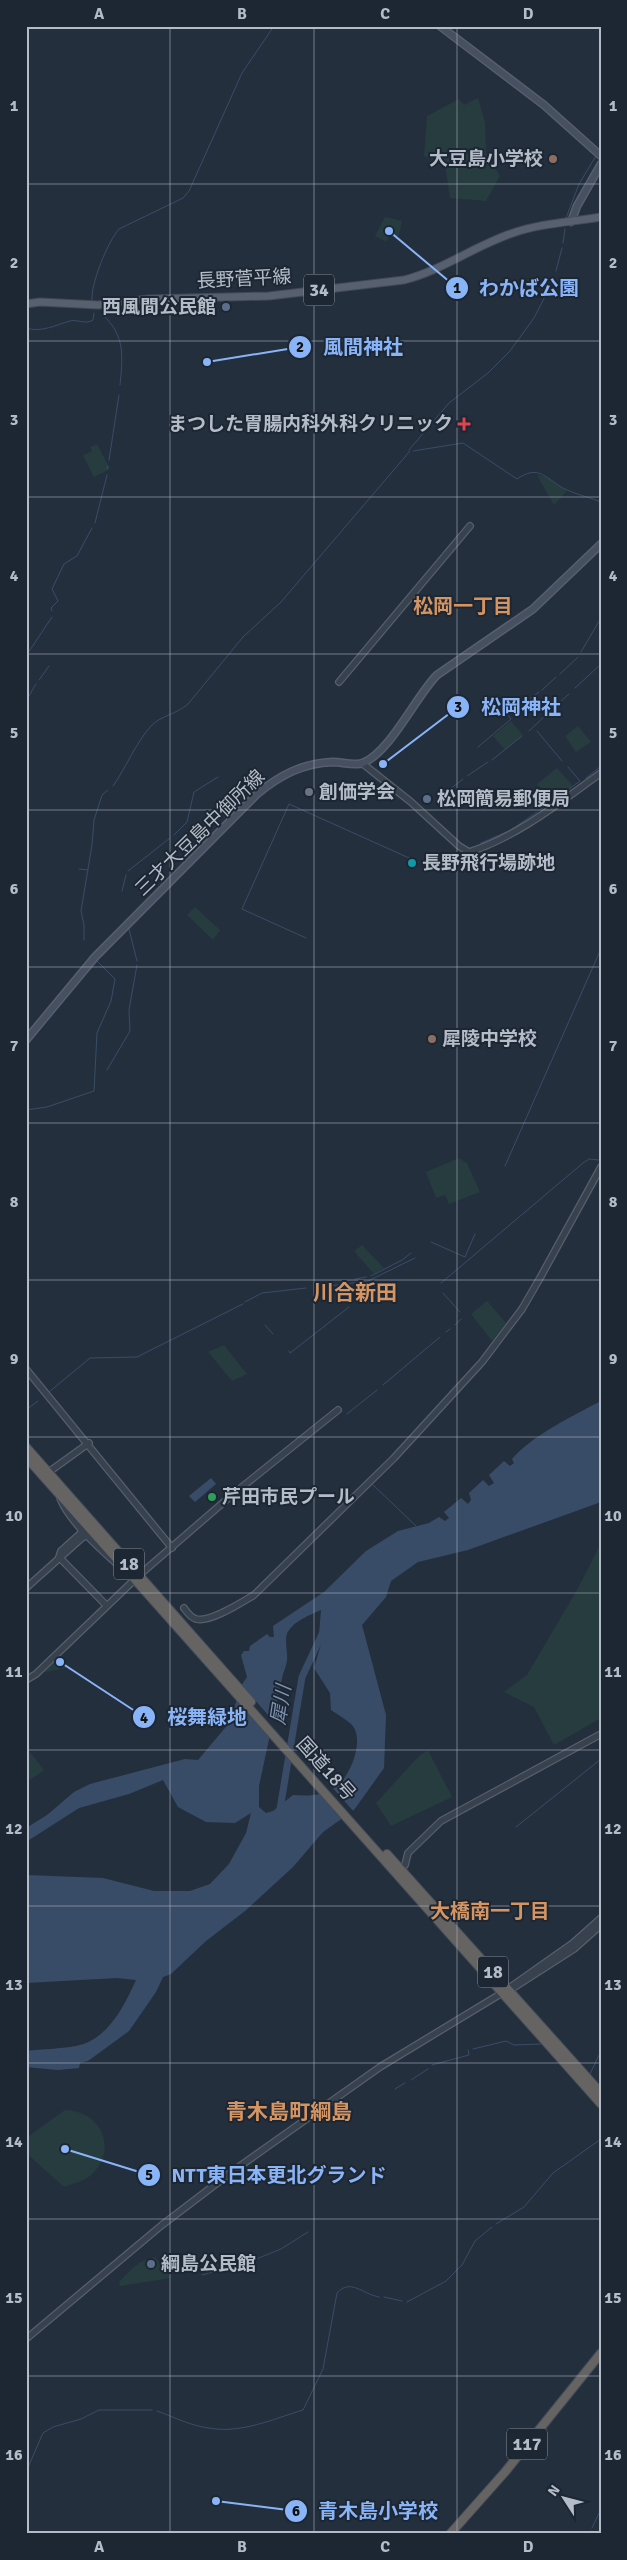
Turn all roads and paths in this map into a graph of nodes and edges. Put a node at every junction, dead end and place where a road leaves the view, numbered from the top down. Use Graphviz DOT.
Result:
graph roads {
  1 [pos="440,26"];
  2 [pos="601,156"];
  3 [pos="601,164"];
  4 [pos="601,217"];
  5 [pos="571,222"];
  6 [pos="26,304"];
  7 [pos="470,526"];
  8 [pos="600,547"];
  9 [pos="339,682"];
  10 [pos="362,764"];
  11 [pos="601,773"];
  12 [pos="26,1040"];
  13 [pos="601,1168"];
  14 [pos="26,1369"];
  15 [pos="338,1410"];
  16 [pos="89,1443"];
  17 [pos="26,1447"];
  18 [pos="26,1457"];
  19 [pos="46,1474"];
  20 [pos="59,1493"];
  21 [pos="81,1527"];
  22 [pos="89,1536"];
  23 [pos="172,1548"];
  24 [pos="59,1557"];
  25 [pos="127,1570"];
  26 [pos="144,1571"];
  27 [pos="131,1582"];
  28 [pos="26,1588"];
  29 [pos="107,1606"];
  30 [pos="184,1608"];
  31 [pos="193,1640"];
  32 [pos="26,1680"];
  33 [pos="601,1734"];
  34 [pos="405,1865"];
  35 [pos="601,1918"];
  36 [pos="601,1925"];
  37 [pos="507,1991"];
  38 [pos="601,2093"];
  39 [pos="601,2104"];
  40 [pos="26,2339"];
  41 [pos="601,2353"];
  42 [pos="450,2534"];
  1 -- 2 [label="main road"];
  3 -- 5 [label="main road"];
  4 -- 5 [label="main road, 長野菅平線 / 34"];
  5 -- 6 [label="main road, 長野菅平線 / 34"];
  7 -- 9 [label="street"];
  8 -- 10 [label="main road"];
  10 -- 11 [label="street"];
  10 -- 12 [label="main road, 三才大豆島中御所線"];
  13 -- 30 [label="street"];
  14 -- 16 [label="street"];
  15 -- 23 [label="street"];
  16 -- 19 [label="street"];
  16 -- 23 [label="street"];
  17 -- 19 [label="highway, 国道18号 / 18"];
  18 -- 19 [label="highway, 国道18号 / 18"];
  19 -- 20 [label="highway, 国道18号 / 18"];
  19 -- 31 [label="highway, 国道18号 / 18"];
  20 -- 21 [label="street"];
  20 -- 25 [label="highway, 国道18号 / 18"];
  21 -- 22 [label="street"];
  21 -- 24 [label="street"];
  22 -- 24 [label="street"];
  22 -- 25 [label="street"];
  23 -- 26 [label="street"];
  24 -- 28 [label="street"];
  24 -- 29 [label="street"];
  25 -- 31 [label="highway, 国道18号 / 18"];
  27 -- 29 [label="street"];
  29 -- 32 [label="street"];
  31 -- 37 [label="highway, 国道18号 / 18"];
  33 -- 34 [label="street"];
  35 -- 37 [label="street"];
  36 -- 37 [label="street"];
  37 -- 38 [label="highway, 国道18号 / 18"];
  37 -- 39 [label="highway, 国道18号 / 18"];
  37 -- 40 [label="street"];
  41 -- 42 [label="highway, 117"];
}
